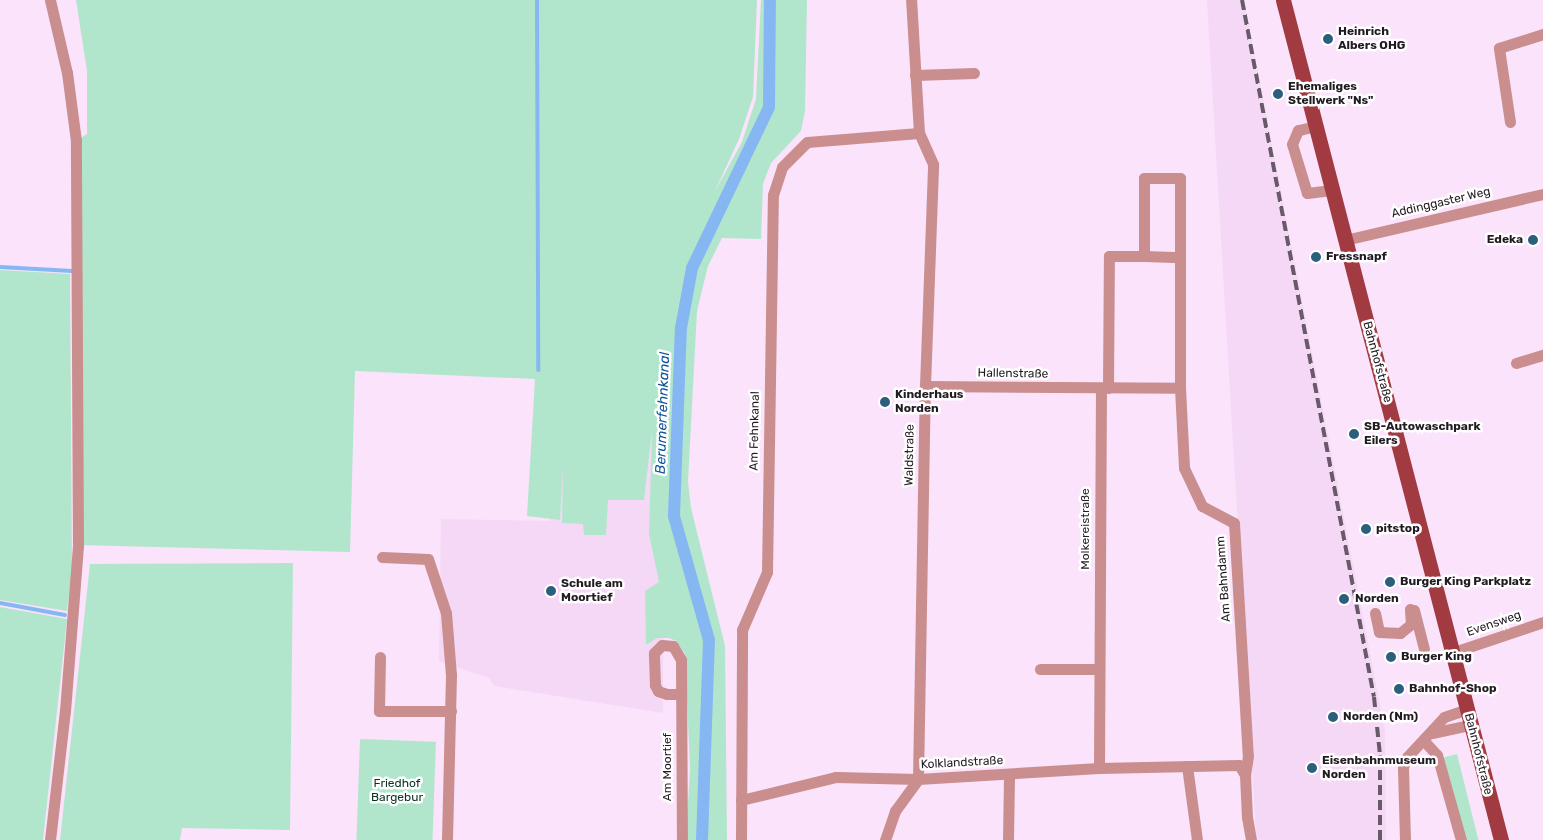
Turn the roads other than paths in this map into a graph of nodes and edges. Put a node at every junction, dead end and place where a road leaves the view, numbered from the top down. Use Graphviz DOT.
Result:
graph roads {
  1 [pos="50,0"];
  2 [pos="911,0"];
  3 [pos="1283,0"];
  4 [pos="1543,34"];
  5 [pos="974,73"];
  6 [pos="915,75"];
  7 [pos="1510,122"];
  8 [pos="1316,126"];
  9 [pos="919,133"];
  10 [pos="1332,190"];
  11 [pos="1543,194"];
  12 [pos="1345,240"];
  13 [pos="1144,256"];
  14 [pos="1180,257"];
  15 [pos="1543,354"];
  16 [pos="1516,364"];
  17 [pos="925,386"];
  18 [pos="1180,388"];
  19 [pos="1104,389"];
  20 [pos="382,557"];
  21 [pos="1375,613"];
  22 [pos="1543,622"];
  23 [pos="1424,649"];
  24 [pos="1454,652"];
  25 [pos="380,657"];
  26 [pos="1040,669"];
  27 [pos="1099,669"];
  28 [pos="681,694"];
  29 [pos="1467,709"];
  30 [pos="451,711"];
  31 [pos="1471,725"];
  32 [pos="1428,737"];
  33 [pos="1187,766"];
  34 [pos="1098,768"];
  35 [pos="1009,774"];
  36 [pos="1245,775"];
  37 [pos="918,779"];
  38 [pos="741,800"];
  39 [pos="50,840"];
  40 [pos="447,840"];
  41 [pos="682,840"];
  42 [pos="741,840"];
  43 [pos="885,840"];
  44 [pos="1008,840"];
  45 [pos="1197,840"];
  46 [pos="1251,840"];
  47 [pos="1405,840"];
  48 [pos="1461,840"];
  49 [pos="1501,840"];
  1 -- 39 [label="street"];
  2 -- 6 [label="street, Waldstraße"];
  3 -- 8 [label="main road, Bahnhofstraße"];
  4 -- 7 [label="street"];
  5 -- 6 [label="street"];
  6 -- 9 [label="street, Waldstraße"];
  8 -- 10 [label="main road, Bahnhofstraße"];
  8 -- 10 [label="street"];
  9 -- 17 [label="street, Waldstraße"];
  9 -- 38 [label="street, Am Fehnkanal"];
  10 -- 12 [label="main road, Bahnhofstraße"];
  11 -- 12 [label="street, Addinggaster Weg"];
  12 -- 24 [label="main road, Bahnhofstraße"];
  13 -- 14 [label="street"];
  13 -- 14 [label="street"];
  13 -- 19 [label="street, Molkereistraße"];
  14 -- 18 [label="street"];
  15 -- 16 [label="street"];
  17 -- 19 [label="street, Hallenstraße"];
  17 -- 37 [label="street, Waldstraße"];
  18 -- 19 [label="street"];
  18 -- 36 [label="street, Am Bahndamm"];
  19 -- 27 [label="street, Molkereistraße"];
  20 -- 30 [label="street"];
  21 -- 23 [label="street"];
  22 -- 24 [label="street, Evensweg"];
  24 -- 29 [label="main road, Bahnhofstraße"];
  25 -- 30 [label="street"];
  26 -- 27 [label="street"];
  27 -- 34 [label="street, Molkereistraße"];
  28 -- 41 [label="street, Am Moortief"];
  29 -- 31 [label="main road, Bahnhofstraße"];
  29 -- 32 [label="street"];
  30 -- 40 [label="street"];
  31 -- 32 [label="street"];
  31 -- 49 [label="main road, Bahnhofstraße"];
  32 -- 47 [label="street"];
  32 -- 48 [label="street"];
  33 -- 34 [label="street, Kolklandstraße"];
  33 -- 36 [label="street, Kolklandstraße"];
  33 -- 45 [label="street"];
  34 -- 35 [label="street, Kolklandstraße"];
  35 -- 37 [label="street, Kolklandstraße"];
  35 -- 44 [label="street"];
  36 -- 46 [label="street, Am Bahndamm"];
  37 -- 38 [label="street, Kolklandstraße"];
  37 -- 43 [label="street"];
  38 -- 42 [label="street, Am Fehnkanal"];
}
